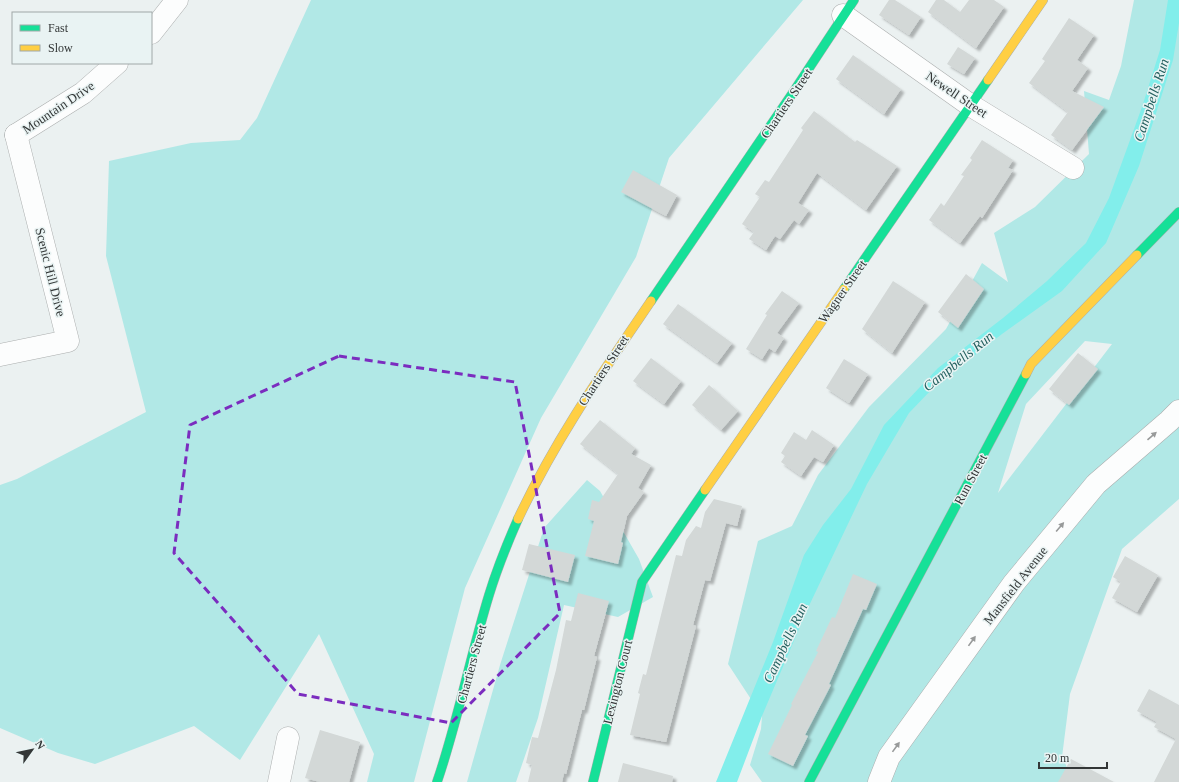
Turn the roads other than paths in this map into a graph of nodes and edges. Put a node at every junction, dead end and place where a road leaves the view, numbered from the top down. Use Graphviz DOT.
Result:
graph roads {
  1 [pos="177,0"];
  2 [pos="1043,0"];
  3 [pos="848,8"];
  4 [pos="152,32"];
  5 [pos="116,64"];
  6 [pos="970,105"];
  7 [pos="8,133"];
  8 [pos="1073,168"];
  9 [pos="1179,212"];
  10 [pos="0,355"];
  11 [pos="1179,411"];
  12 [pos="642,582"];
  13 [pos="288,738"];
  14 [pos="279,782"];
  15 [pos="437,782"];
  16 [pos="592,782"];
  17 [pos="809,782"];
  18 [pos="880,782"];
  1 -- 4 [label="street"];
  2 -- 6 [label="street, Wagner Street"];
  3 -- 6 [label="street, Newell Street"];
  3 -- 15 [label="street, Chartiers Street"];
  5 -- 7 [label="street, Mountain Drive"];
  6 -- 8 [label="street, Newell Street"];
  6 -- 12 [label="street, Wagner Street"];
  7 -- 10 [label="street, Scenic Hill Drive"];
  9 -- 17 [label="street, Run Street"];
  18 -- 11 [label="street, Mansfield Avenue, one-way"];
  12 -- 16 [label="street, Lexington Court"];
  13 -- 14 [label="street"];
}
